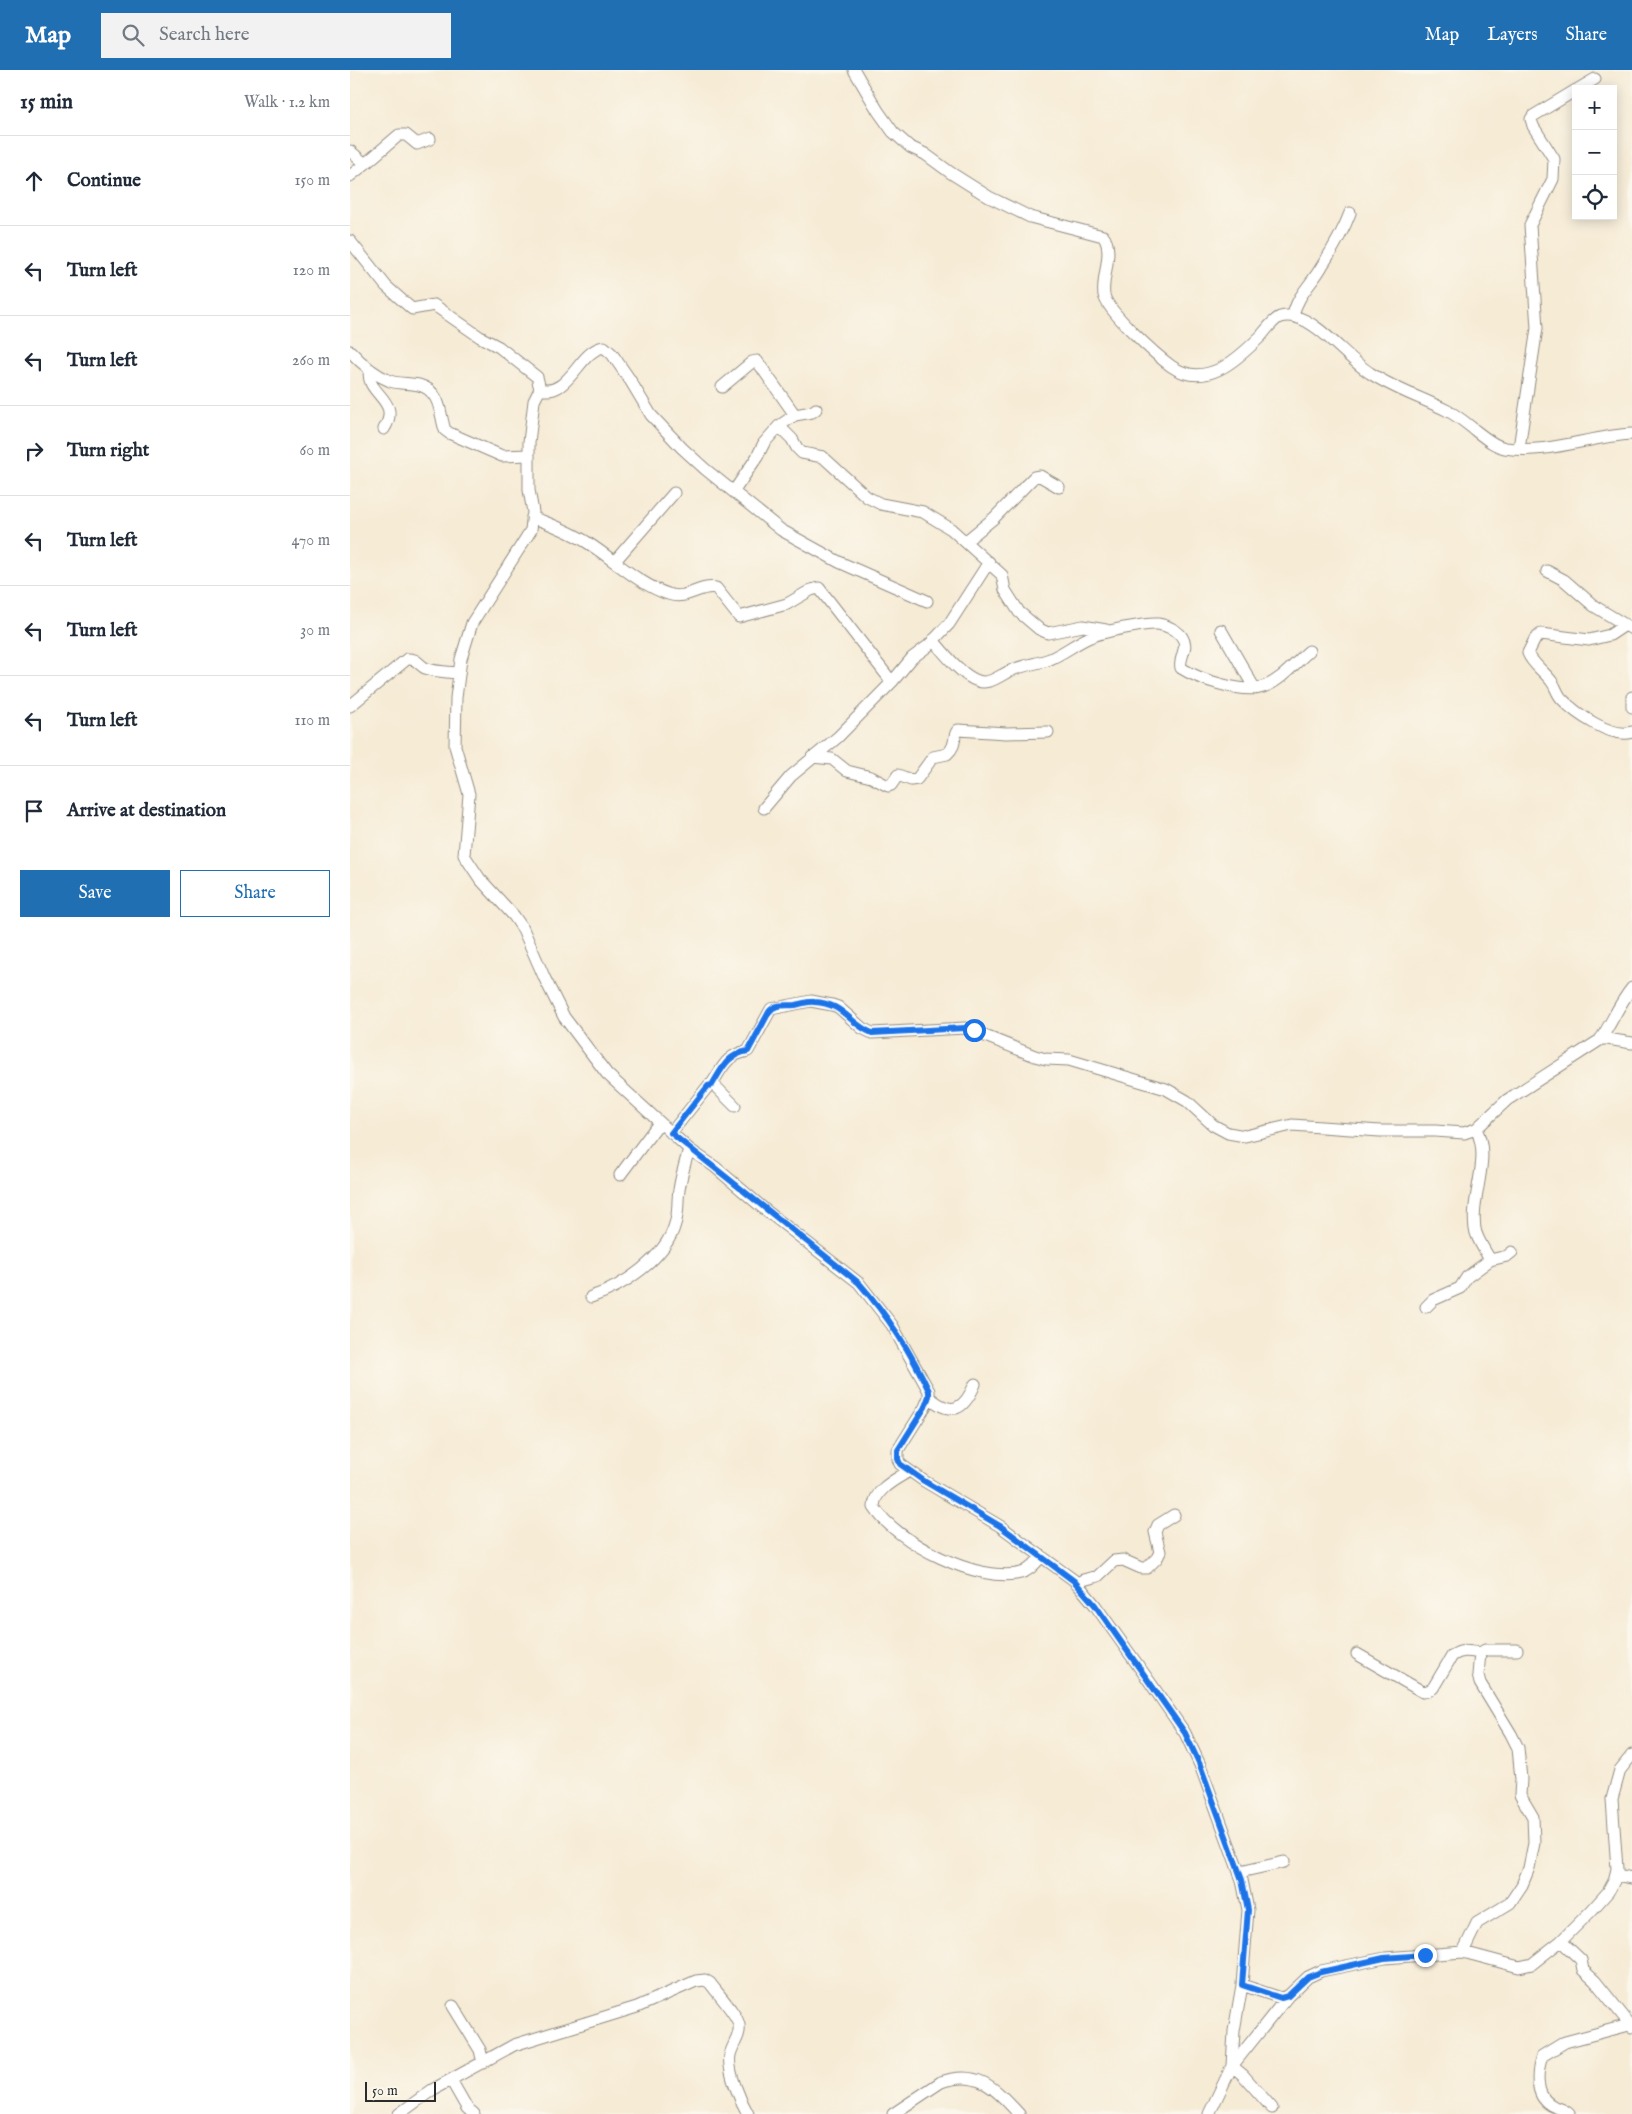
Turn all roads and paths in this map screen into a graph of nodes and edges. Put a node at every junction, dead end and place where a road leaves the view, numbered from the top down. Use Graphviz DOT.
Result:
graph roads {
  1 [pos="854,70"];
  2 [pos="1595,79"];
  3 [pos="1584,85"];
  4 [pos="1572,92"];
  5 [pos="430,139"];
  6 [pos="350,151"];
  7 [pos="365,164"];
  8 [pos="350,176"];
  9 [pos="1350,213"];
  10 [pos="350,241"];
  11 [pos="1293,316"];
  12 [pos="350,351"];
  13 [pos="370,369"];
  14 [pos="722,386"];
  15 [pos="540,389"];
  16 [pos="816,409"];
  17 [pos="795,415"];
  18 [pos="779,426"];
  19 [pos="384,429"];
  20 [pos="1632,434"];
  21 [pos="1519,448"];
  22 [pos="529,455"];
  23 [pos="1059,487"];
  24 [pos="734,491"];
  25 [pos="674,493"];
  26 [pos="532,517"];
  27 [pos="966,541"];
  28 [pos="615,561"];
  29 [pos="989,562"];
  30 [pos="1547,571"];
  31 [pos="927,601"];
  32 [pos="1628,627"];
  33 [pos="1221,630"];
  34 [pos="1112,632"];
  35 [pos="933,640"];
  36 [pos="1308,651"];
  37 [pos="459,673"];
  38 [pos="892,682"];
  39 [pos="1254,689"];
  40 [pos="1632,697"];
  41 [pos="350,706"];
  42 [pos="1632,707"];
  43 [pos="1048,732"];
  44 [pos="1632,732"];
  45 [pos="812,757"];
  46 [pos="764,808"];
  47 [pos="1632,988"];
  48 [pos="1601,1038"];
  49 [pos="1632,1043"];
  50 [pos="712,1085"];
  51 [pos="735,1106"];
  52 [pos="660,1123"];
  53 [pos="1476,1130"];
  54 [pos="671,1133"];
  55 [pos="689,1149"];
  56 [pos="620,1175"];
  57 [pos="1512,1252"];
  58 [pos="1490,1260"];
  59 [pos="591,1297"];
  60 [pos="1426,1307"];
  61 [pos="974,1384"];
  62 [pos="929,1396"];
  63 [pos="909,1471"];
  64 [pos="1174,1514"];
  65 [pos="1042,1556"];
  66 [pos="1077,1584"];
  67 [pos="1517,1650"];
  68 [pos="1480,1653"];
  69 [pos="1357,1654"];
  70 [pos="1632,1755"];
  71 [pos="1284,1862"];
  72 [pos="1240,1872"];
  73 [pos="1616,1875"];
  74 [pos="1632,1880"];
  75 [pos="1561,1941"];
  76 [pos="1463,1952"];
  77 [pos="1242,1985"];
  78 [pos="1288,1996"];
  79 [pos="453,2006"];
  80 [pos="1631,2026"];
  81 [pos="483,2063"];
  82 [pos="1232,2066"];
  83 [pos="451,2080"];
  84 [pos="1272,2108"];
  85 [pos="399,2114"];
  86 [pos="474,2114"];
  87 [pos="748,2114"];
  88 [pos="893,2114"];
  89 [pos="1019,2114"];
  90 [pos="1209,2114"];
  91 [pos="1569,2114"];
  1 -- 11 [label="street"];
  2 -- 3 [label="street"];
  4 -- 21 [label="street"];
  5 -- 7 [label="street"];
  6 -- 7 [label="street"];
  7 -- 8 [label="street"];
  9 -- 11 [label="street"];
  10 -- 15 [label="street"];
  11 -- 21 [label="street"];
  12 -- 13 [label="street"];
  13 -- 19 [label="street"];
  13 -- 22 [label="street"];
  14 -- 17 [label="street"];
  15 -- 22 [label="street"];
  15 -- 24 [label="street"];
  16 -- 17 [label="street"];
  17 -- 18 [label="street"];
  18 -- 24 [label="street"];
  18 -- 27 [label="street"];
  20 -- 21 [label="street"];
  22 -- 26 [label="street"];
  23 -- 27 [label="street"];
  24 -- 31 [label="street"];
  25 -- 28 [label="street"];
  26 -- 28 [label="street"];
  26 -- 37 [label="street"];
  27 -- 29 [label="street"];
  28 -- 38 [label="street"];
  29 -- 34 [label="street"];
  29 -- 35 [label="street"];
  30 -- 32 [label="street"];
  32 -- 44 [label="street"];
  33 -- 39 [label="street"];
  34 -- 35 [label="street"];
  34 -- 39 [label="street"];
  35 -- 38 [label="street"];
  36 -- 39 [label="street"];
  37 -- 41 [label="street"];
  37 -- 52 [label="street"];
  38 -- 45 [label="street"];
  40 -- 42 [label="street"];
  43 -- 45 [label="street"];
  45 -- 46 [label="street"];
  47 -- 48 [label="street"];
  48 -- 49 [label="street"];
  48 -- 53 [label="street"];
  50 -- 51 [label="street"];
  50 -- 53 [label="street"];
  50 -- 54 [label="street"];
  52 -- 54 [label="street"];
  52 -- 56 [label="street"];
  53 -- 58 [label="street"];
  54 -- 55 [label="street"];
  55 -- 59 [label="street"];
  55 -- 62 [label="street"];
  57 -- 58 [label="street"];
  58 -- 60 [label="street"];
  61 -- 62 [label="street"];
  62 -- 63 [label="street"];
  63 -- 65 [label="street"];
  63 -- 65 [label="street"];
  64 -- 66 [label="street"];
  65 -- 66 [label="street"];
  66 -- 72 [label="street"];
  67 -- 68 [label="street"];
  68 -- 69 [label="street"];
  68 -- 76 [label="street"];
  70 -- 73 [label="street"];
  71 -- 72 [label="street"];
  72 -- 77 [label="street"];
  73 -- 74 [label="street"];
  73 -- 75 [label="street"];
  75 -- 76 [label="street"];
  75 -- 80 [label="street"];
  76 -- 78 [label="street"];
  77 -- 78 [label="street"];
  77 -- 82 [label="street"];
  78 -- 82 [label="street"];
  79 -- 81 [label="street"];
  80 -- 91 [label="street"];
  81 -- 83 [label="street"];
  81 -- 87 [label="street"];
  82 -- 84 [label="street"];
  82 -- 90 [label="street"];
  83 -- 85 [label="street"];
  83 -- 86 [label="street"];
  88 -- 89 [label="street"];
}
